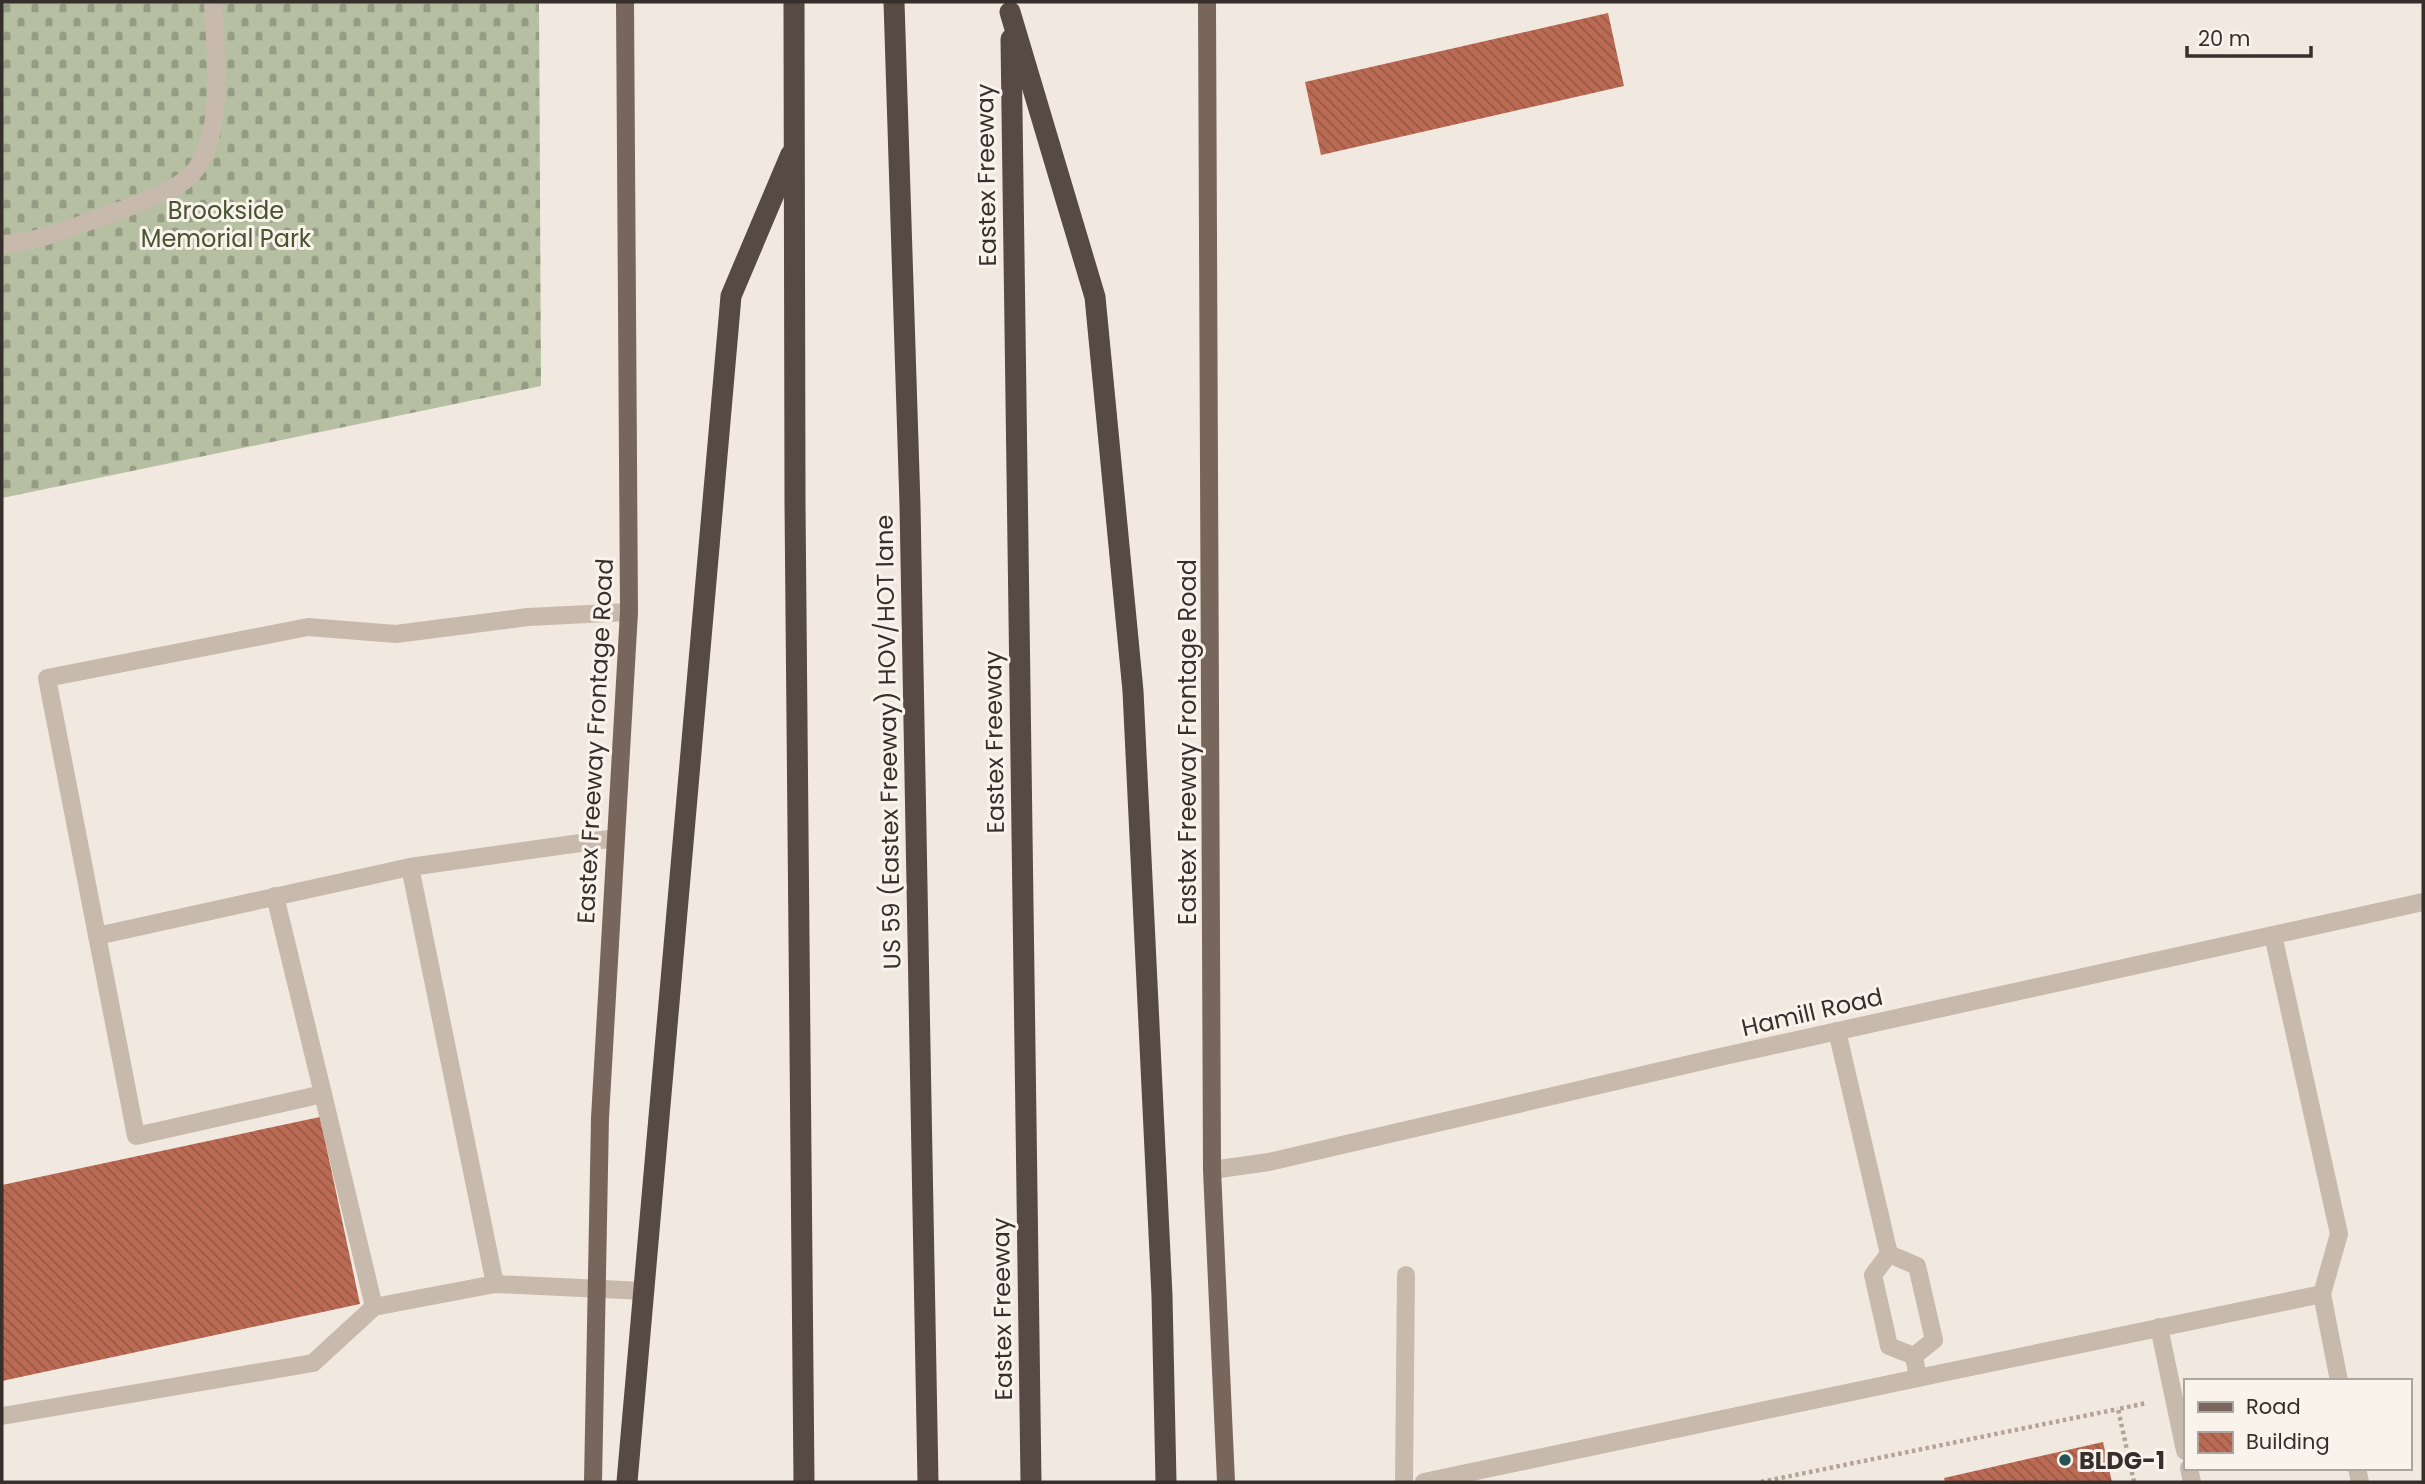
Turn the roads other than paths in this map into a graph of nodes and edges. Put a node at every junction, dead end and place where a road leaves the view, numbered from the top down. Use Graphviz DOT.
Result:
graph roads {
  1 [pos="213,2"];
  2 [pos="625,2"];
  3 [pos="794,2"];
  4 [pos="894,2"];
  5 [pos="1207,2"];
  6 [pos="1010,7"];
  7 [pos="794,146"];
  8 [pos="2,244"];
  9 [pos="629,611"];
  10 [pos="616,838"];
  11 [pos="410,867"];
  12 [pos="275,896"];
  13 [pos="2423,902"];
  14 [pos="2273,935"];
  15 [pos="97,936"];
  16 [pos="1837,1031"];
  17 [pos="323,1094"];
  18 [pos="1212,1170"];
  19 [pos="1889,1254"];
  20 [pos="1406,1275"];
  21 [pos="495,1284"];
  22 [pos="597,1288"];
  23 [pos="644,1291"];
  24 [pos="2322,1294"];
  25 [pos="373,1307"];
  26 [pos="2159,1327"];
  27 [pos="1914,1356"];
  28 [pos="1918,1378"];
  29 [pos="2339,1379"];
  30 [pos="2,1416"];
  31 [pos="2184,1446"];
  32 [pos="593,1482"];
  33 [pos="627,1482"];
  34 [pos="804,1482"];
  35 [pos="928,1482"];
  36 [pos="1031,1482"];
  37 [pos="1166,1482"];
  38 [pos="1226,1482"];
  39 [pos="1404,1482"];
  40 [pos="1424,1482"];
  1 -- 8 [label="street"];
  2 -- 9 [label="main road, Eastex Freeway Frontage Road"];
  3 -- 7 [label="highway"];
  4 -- 35 [label="highway, US 59 (Eastex Freeway) HOV/HOT lane"];
  5 -- 18 [label="main road, Eastex Freeway Frontage Road"];
  6 -- 36 [label="highway, Eastex Freeway"];
  6 -- 37 [label="highway"];
  7 -- 23 [label="highway"];
  7 -- 34 [label="highway"];
  9 -- 10 [label="main road, Eastex Freeway Frontage Road"];
  9 -- 15 [label="street"];
  10 -- 11 [label="street"];
  10 -- 22 [label="main road, Eastex Freeway Frontage Road"];
  11 -- 12 [label="street"];
  11 -- 21 [label="street"];
  12 -- 15 [label="street"];
  12 -- 17 [label="street"];
  13 -- 14 [label="street, Hamill Road"];
  14 -- 16 [label="street, Hamill Road"];
  14 -- 24 [label="street"];
  15 -- 17 [label="street"];
  16 -- 18 [label="street, Hamill Road"];
  16 -- 19 [label="street"];
  17 -- 25 [label="street"];
  18 -- 38 [label="main road, Eastex Freeway Frontage Road"];
  19 -- 27 [label="street"];
  19 -- 27 [label="street"];
  20 -- 39 [label="street"];
  21 -- 22 [label="street"];
  21 -- 25 [label="street"];
  22 -- 23 [label="street"];
  22 -- 32 [label="main road, Eastex Freeway Frontage Road"];
  23 -- 33 [label="highway"];
  24 -- 26 [label="street"];
  24 -- 29 [label="street"];
  25 -- 30 [label="street"];
  26 -- 28 [label="street"];
  26 -- 31 [label="street"];
  27 -- 28 [label="street"];
  28 -- 40 [label="street"];
}
